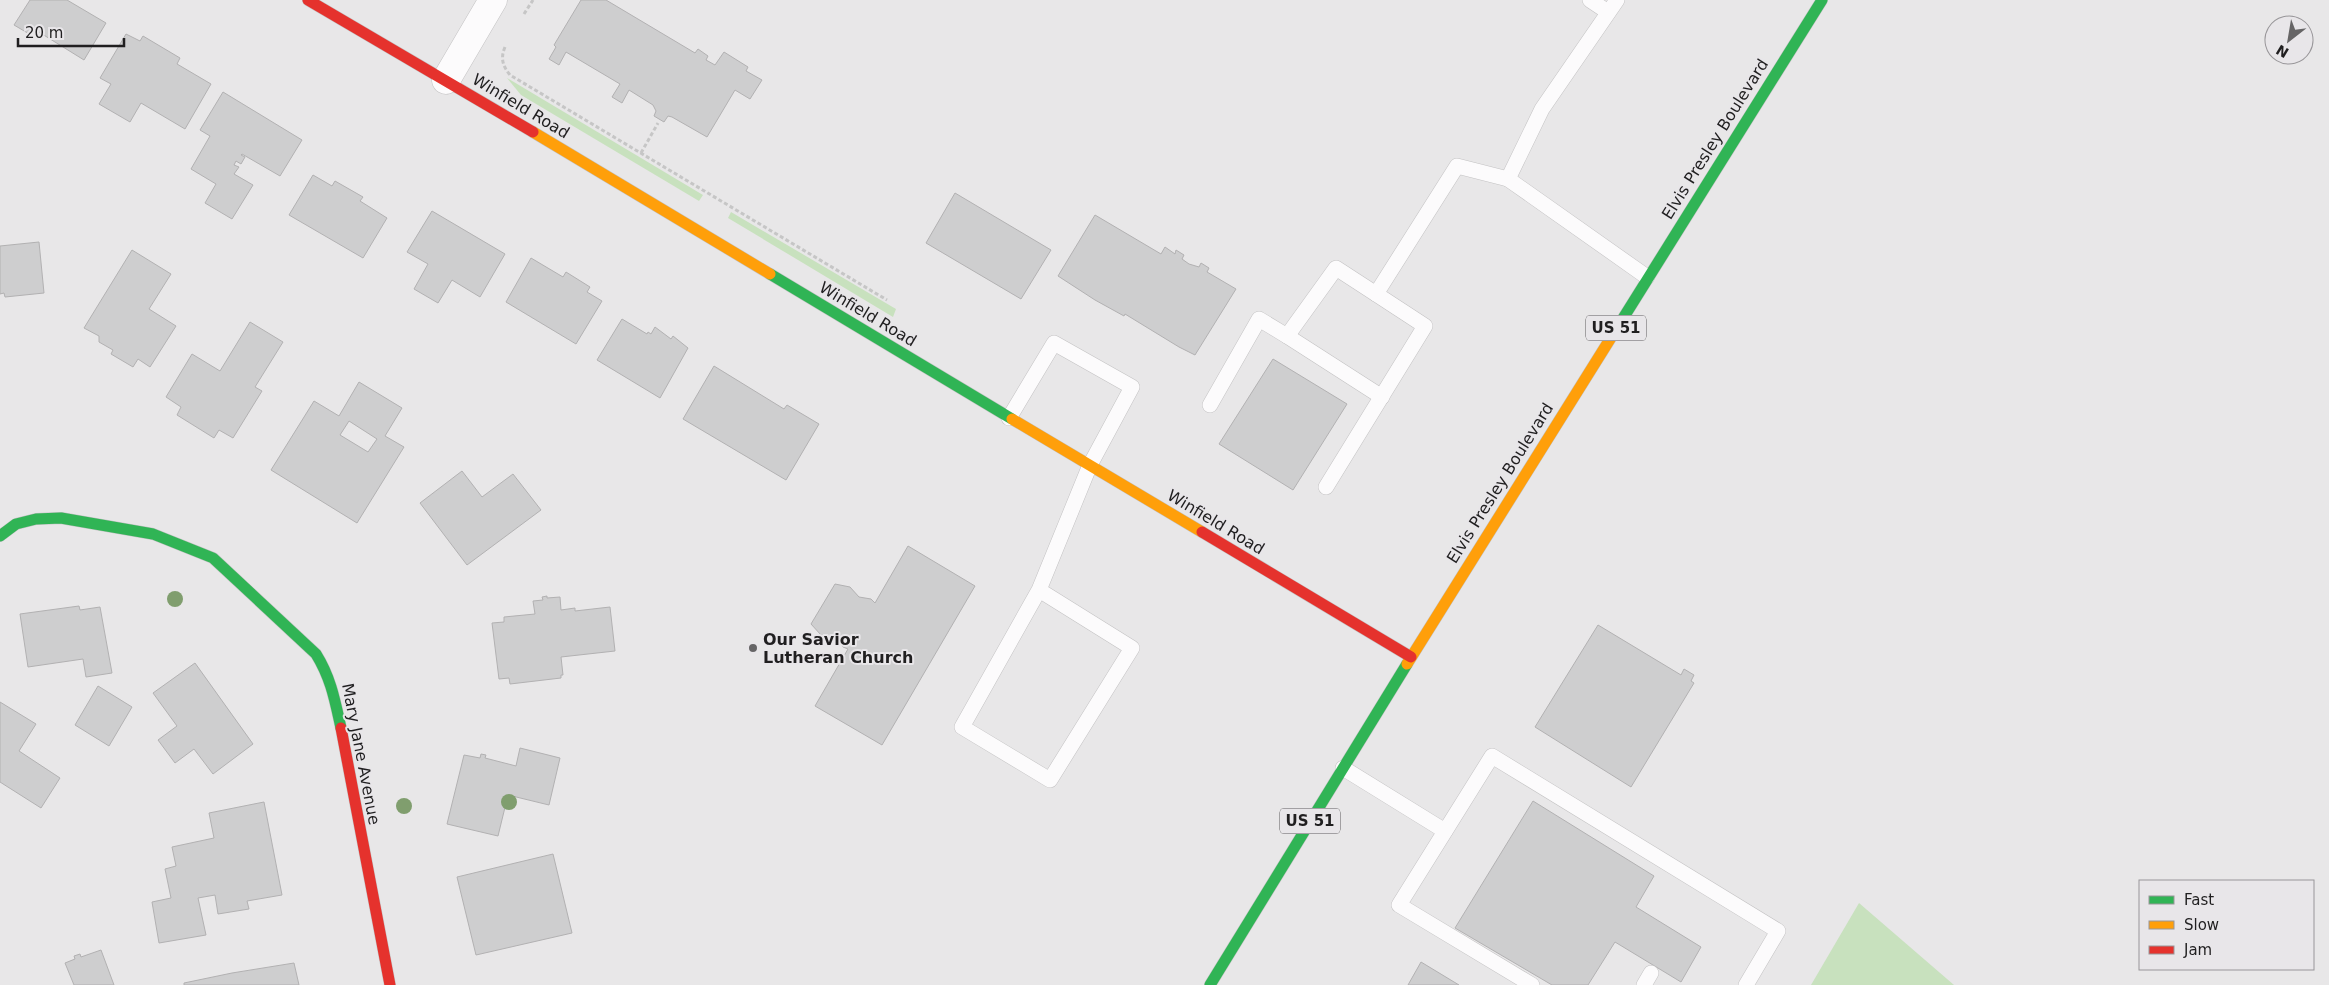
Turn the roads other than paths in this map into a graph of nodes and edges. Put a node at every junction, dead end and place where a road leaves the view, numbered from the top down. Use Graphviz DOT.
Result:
graph roads {
  1 [pos="308,0"];
  2 [pos="493,0"];
  3 [pos="1590,0"];
  4 [pos="1822,0"];
  5 [pos="1612,6"];
  6 [pos="446,80"];
  7 [pos="1508,179"];
  8 [pos="1647,278"];
  9 [pos="1376,294"];
  10 [pos="1287,336"];
  11 [pos="1382,397"];
  12 [pos="1210,405"];
  13 [pos="1009,418"];
  14 [pos="1090,465"];
  15 [pos="1326,488"];
  16 [pos="0,536"];
  17 [pos="1038,590"];
  18 [pos="1411,658"];
  19 [pos="1343,768"];
  20 [pos="1445,830"];
  21 [pos="390,985"];
  22 [pos="1210,985"];
  23 [pos="1532,985"];
  24 [pos="1746,985"];
  1 -- 6 [label="street, Winfield Road"];
  2 -- 6 [label="street"];
  3 -- 5 [label="lane"];
  4 -- 8 [label="street, Elvis Presley Boulevard / US 51"];
  5 -- 7 [label="lane"];
  6 -- 13 [label="street, Winfield Road"];
  7 -- 8 [label="lane"];
  7 -- 9 [label="lane"];
  8 -- 18 [label="street, Elvis Presley Boulevard / US 51"];
  9 -- 10 [label="lane"];
  9 -- 11 [label="lane"];
  10 -- 11 [label="lane"];
  10 -- 12 [label="lane"];
  11 -- 15 [label="lane"];
  13 -- 14 [label="street, Winfield Road"];
  13 -- 14 [label="lane"];
  14 -- 17 [label="lane"];
  14 -- 18 [label="street, Winfield Road"];
  16 -- 21 [label="street, Mary Jane Avenue"];
  17 -- 17 [label="lane"];
  18 -- 19 [label="street, Elvis Presley Boulevard / US 51"];
  19 -- 20 [label="lane"];
  19 -- 22 [label="street, Elvis Presley Boulevard / US 51"];
  20 -- 23 [label="lane"];
  20 -- 24 [label="lane"];
}
